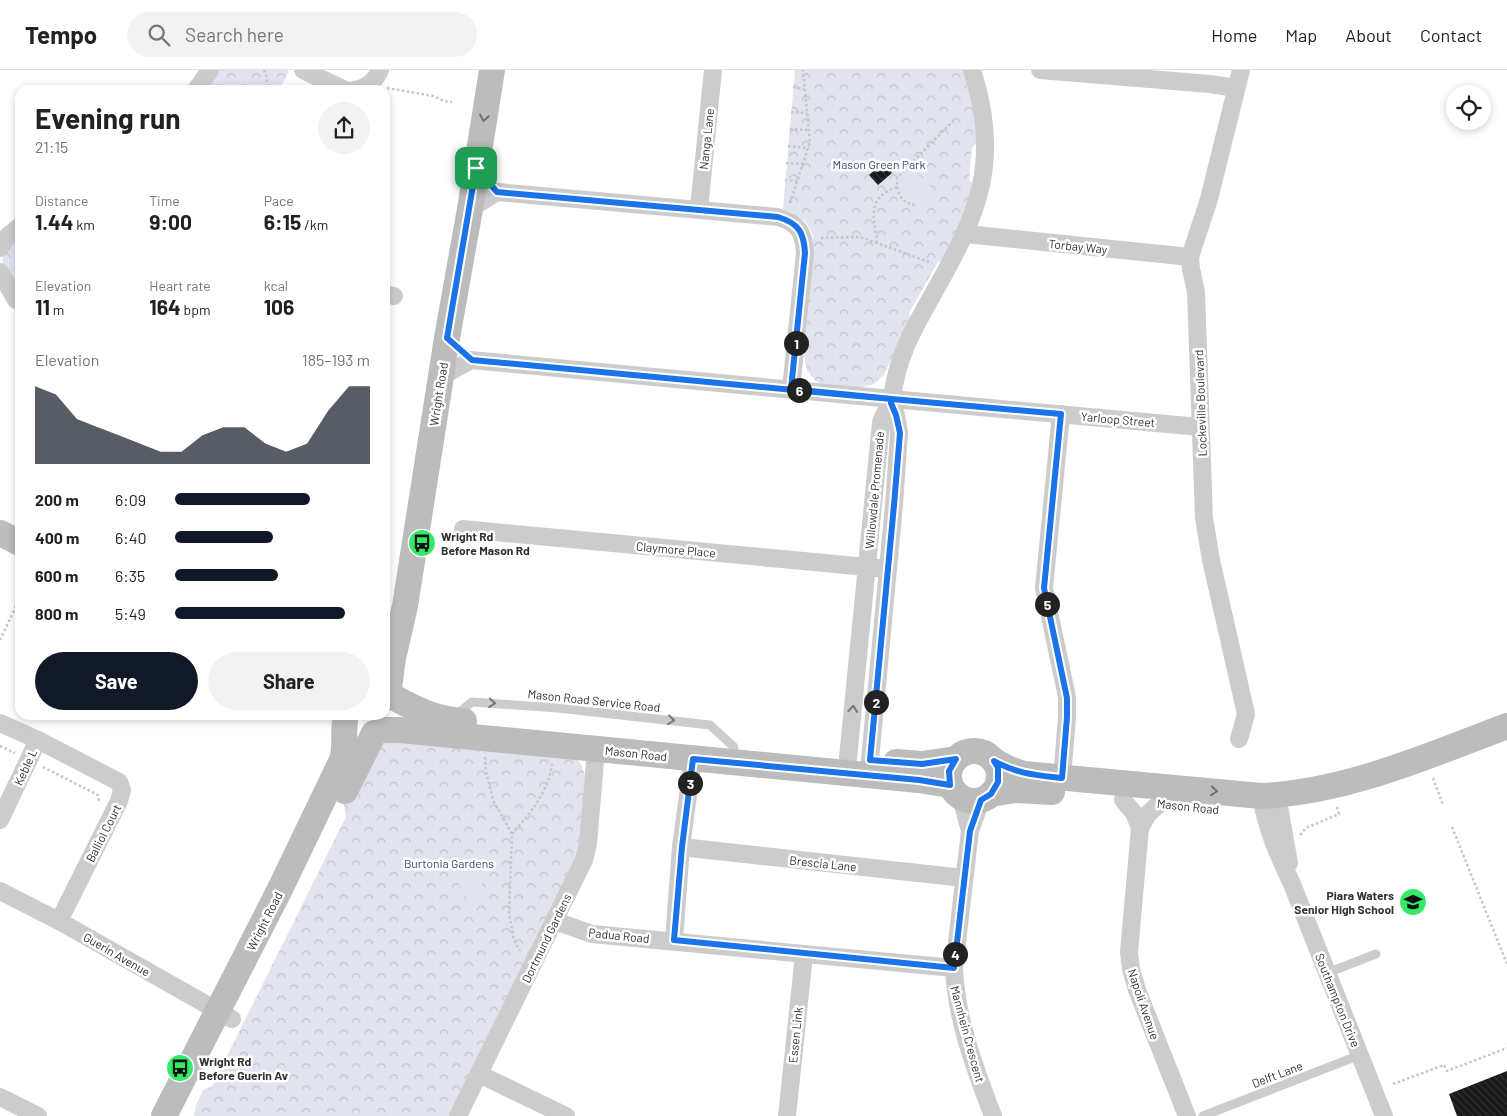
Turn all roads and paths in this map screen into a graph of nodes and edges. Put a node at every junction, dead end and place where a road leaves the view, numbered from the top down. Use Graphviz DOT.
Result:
graph roads {
  1 [pos="210,70"];
  2 [pos="264,70"];
  3 [pos="303,70"];
  4 [pos="380,70"];
  5 [pos="474,70"];
  6 [pos="492,70"];
  7 [pos="713,70"];
  8 [pos="803,70"];
  9 [pos="972,70"];
  10 [pos="1040,70"];
  11 [pos="1241,70"];
  12 [pos="200,85"];
  13 [pos="267,85"];
  14 [pos="334,85"];
  15 [pos="368,85"];
  16 [pos="793,87"];
  17 [pos="804,88"];
  18 [pos="1236,88"];
  19 [pos="390,89"];
  20 [pos="452,102"];
  21 [pos="791,112"];
  22 [pos="807,113"];
  23 [pos="955,120"];
  24 [pos="790,129"];
  25 [pos="809,130"];
  26 [pos="788,146"];
  27 [pos="809,148"];
  28 [pos="786,163"];
  29 [pos="803,164"];
  30 [pos="476,168"];
  31 [pos="785,180"];
  32 [pos="797,181"];
  33 [pos="897,188"];
  34 [pos="497,192"];
  35 [pos="790,203"];
  36 [pos="917,206"];
  37 [pos="470,209"];
  38 [pos="699,209"];
  39 [pos="15,222"];
  40 [pos="0,227"];
  41 [pos="15,230"];
  42 [pos="966,234"];
  43 [pos="821,238"];
  44 [pos="877,243"];
  45 [pos="0,248"];
  46 [pos="1190,257"];
  47 [pos="934,264"];
  48 [pos="0,272"];
  49 [pos="0,289"];
  50 [pos="15,297"];
  51 [pos="15,300"];
  52 [pos="447,338"];
  53 [pos="472,360"];
  54 [pos="441,377"];
  55 [pos="791,389"];
  56 [pos="891,401"];
  57 [pos="1061,414"];
  58 [pos="1200,427"];
  59 [pos="0,514"];
  60 [pos="15,522"];
  61 [pos="463,529"];
  62 [pos="0,534"];
  63 [pos="15,541"];
  64 [pos="867,567"];
  65 [pos="888,569"];
  66 [pos="390,595"];
  67 [pos="15,608"];
  68 [pos="0,640"];
  69 [pos="390,682"];
  70 [pos="390,691"];
  71 [pos="390,692"];
  72 [pos="344,720"];
  73 [pos="346,720"];
  74 [pos="0,723"];
  75 [pos="1507,726"];
  76 [pos="378,732"];
  77 [pos="1239,739"];
  78 [pos="38,740"];
  79 [pos="0,746"];
  80 [pos="596,750"];
  81 [pos="485,754"];
  82 [pos="693,759"];
  83 [pos="859,759"];
  84 [pos="956,759"];
  85 [pos="28,760"];
  86 [pos="552,760"];
  87 [pos="994,761"];
  88 [pos="1376,774"];
  89 [pos="1062,778"];
  90 [pos="1433,778"];
  91 [pos="971,794"];
  92 [pos="1334,799"];
  93 [pos="1123,800"];
  94 [pos="1160,803"];
  95 [pos="1270,804"];
  96 [pos="1443,805"];
  97 [pos="101,809"];
  98 [pos="0,820"];
  99 [pos="1452,827"];
  100 [pos="1140,828"];
  101 [pos="512,834"];
  102 [pos="1285,840"];
  103 [pos="682,847"];
  104 [pos="964,878"];
  105 [pos="1292,884"];
  106 [pos="0,891"];
  107 [pos="59,921"];
  108 [pos="555,921"];
  109 [pos="674,940"];
  110 [pos="520,951"];
  111 [pos="804,954"];
  112 [pos="1376,954"];
  113 [pos="1507,964"];
  114 [pos="954,968"];
  115 [pos="1327,973"];
  116 [pos="225,1015"];
  117 [pos="1507,1048"];
  118 [pos="1360,1055"];
  119 [pos="479,1074"];
  120 [pos="1393,1084"];
  121 [pos="0,1097"];
  122 [pos="563,1115"];
  123 [pos="38,1116"];
  124 [pos="164,1116"];
  125 [pos="184,1116"];
  126 [pos="458,1116"];
  127 [pos="787,1116"];
  128 [pos="994,1116"];
  129 [pos="1187,1116"];
  130 [pos="1203,1116"];
  131 [pos="1384,1116"];
  1 -- 12 [label="street"];
  2 -- 13 [label="path"];
  3 -- 14 [label="street"];
  4 -- 15 [label="street"];
  5 -- 66 [label="street, Wright Road"];
  6 -- 30 [label="street, Wright Road, one-way"];
  7 -- 38 [label="street, Nanga Lane"];
  8 -- 17 [label="path"];
  9 -- 42 [label="street, Willowdale Promenade"];
  10 -- 18 [label="street"];
  11 -- 18 [label="street, Lockeville Boulevard"];
  16 -- 17 [label="path"];
  17 -- 22 [label="path"];
  18 -- 46 [label="street, Lockeville Boulevard"];
  19 -- 20 [label="path"];
  21 -- 22 [label="path"];
  22 -- 25 [label="path"];
  23 -- 33 [label="path"];
  24 -- 25 [label="path"];
  25 -- 27 [label="path"];
  26 -- 27 [label="path"];
  27 -- 29 [label="path"];
  28 -- 29 [label="path"];
  29 -- 32 [label="path"];
  30 -- 34 [label="street"];
  30 -- 37 [label="street, Wright Road"];
  31 -- 32 [label="path"];
  32 -- 35 [label="path"];
  33 -- 36 [label="path"];
  33 -- 44 [label="path"];
  34 -- 37 [label="street"];
  34 -- 38 [label="street"];
  37 -- 52 [label="street, Wright Road"];
  38 -- 55 [label="street"];
  39 -- 40 [label="street"];
  41 -- 45 [label="street"];
  42 -- 46 [label="street, Torbay Way"];
  42 -- 56 [label="street, Willowdale Promenade"];
  43 -- 44 [label="path"];
  44 -- 47 [label="path"];
  46 -- 58 [label="street, Lockeville Boulevard"];
  48 -- 50 [label="street"];
  49 -- 51 [label="street"];
  52 -- 53 [label="street"];
  52 -- 54 [label="street, Wright Road"];
  53 -- 54 [label="street"];
  53 -- 55 [label="street, Yarloop Street"];
  54 -- 69 [label="street, Wright Road"];
  55 -- 56 [label="street, Yarloop Street"];
  56 -- 57 [label="street, Yarloop Street"];
  56 -- 64 [label="street, Willowdale Promenade"];
  56 -- 65 [label="street, Willowdale Promenade"];
  57 -- 58 [label="street, Yarloop Street"];
  57 -- 89 [label="street"];
  58 -- 77 [label="street, Lockeville Boulevard"];
  59 -- 60 [label="street"];
  61 -- 64 [label="street, Claymore Place"];
  62 -- 63 [label="street"];
  64 -- 65 [label="street, Claymore Place"];
  83 -- 64 [label="street, Willowdale Promenade, one-way"];
  65 -- 83 [label="street, Willowdale Promenade"];
  67 -- 68 [label="path"];
  70 -- 83 [label="street, Mason Road, one-way"];
  71 -- 76 [label="street, Wright Road"];
  72 -- 116 [label="street, Wright Road"];
  73 -- 76 [label="street, Mason Road"];
  74 -- 78 [label="street, Balliol Court"];
  75 -- 88 [label="street, Mason Road"];
  76 -- 80 [label="street, Mason Road"];
  76 -- 116 [label="street, Wright Road"];
  78 -- 85 [label="street, Keble L"];
  78 -- 107 [label="street, Balliol Court"];
  79 -- 85 [label="path"];
  80 -- 82 [label="street, Mason Road"];
  80 -- 108 [label="street, Dortmund Gardens"];
  81 -- 101 [label="path"];
  82 -- 91 [label="street, Mason Road"];
  82 -- 103 [label="street"];
  83 -- 84 [label="street, Mason Road"];
  84 -- 87 [label="street"];
  84 -- 91 [label="street"];
  85 -- 97 [label="path"];
  85 -- 98 [label="street, Keble L"];
  86 -- 101 [label="path"];
  87 -- 89 [label="street, Mason Road"];
  87 -- 91 [label="street"];
  88 -- 92 [label="street, Mason Road"];
  88 -- 95 [label="street, Mason Road"];
  89 -- 95 [label="street, Mason Road, one-way"];
  90 -- 96 [label="path"];
  91 -- 93 [label="street, Mason Road"];
  91 -- 104 [label="street, Mannhein Crescent"];
  92 -- 95 [label="street, Mason Road"];
  92 -- 102 [label="path"];
  93 -- 94 [label="street, Mason Road"];
  93 -- 100 [label="street"];
  94 -- 95 [label="street, Mason Road"];
  94 -- 100 [label="street"];
  95 -- 102 [label="street, Southampton Drive"];
  95 -- 105 [label="street, Southampton Drive"];
  99 -- 113 [label="path"];
  100 -- 129 [label="street, Napoli Avenue"];
  101 -- 110 [label="path"];
  102 -- 105 [label="street, Southampton Drive"];
  103 -- 104 [label="street, Brescia Lane"];
  103 -- 109 [label="street"];
  104 -- 114 [label="street, Mannhein Crescent"];
  105 -- 115 [label="street, Southampton Drive"];
  106 -- 107 [label="street, Guerin Avenue"];
  107 -- 116 [label="street, Guerin Avenue"];
  108 -- 109 [label="street, Padua Road"];
  108 -- 119 [label="street, Dortmund Gardens"];
  109 -- 111 [label="street, Padua Road"];
  111 -- 114 [label="street, Padua Road"];
  111 -- 127 [label="street, Essen Link"];
  112 -- 115 [label="lane"];
  114 -- 128 [label="street, Mannhein Crescent"];
  115 -- 118 [label="street, Southampton Drive"];
  116 -- 124 [label="street, Wright Road"];
  116 -- 125 [label="street, Wright Road"];
  117 -- 120 [label="path"];
  118 -- 130 [label="lane, Delft Lane"];
  118 -- 131 [label="street, Southampton Drive"];
  119 -- 122 [label="street"];
  119 -- 126 [label="street, Dortmund Gardens"];
  121 -- 123 [label="street"];
}
